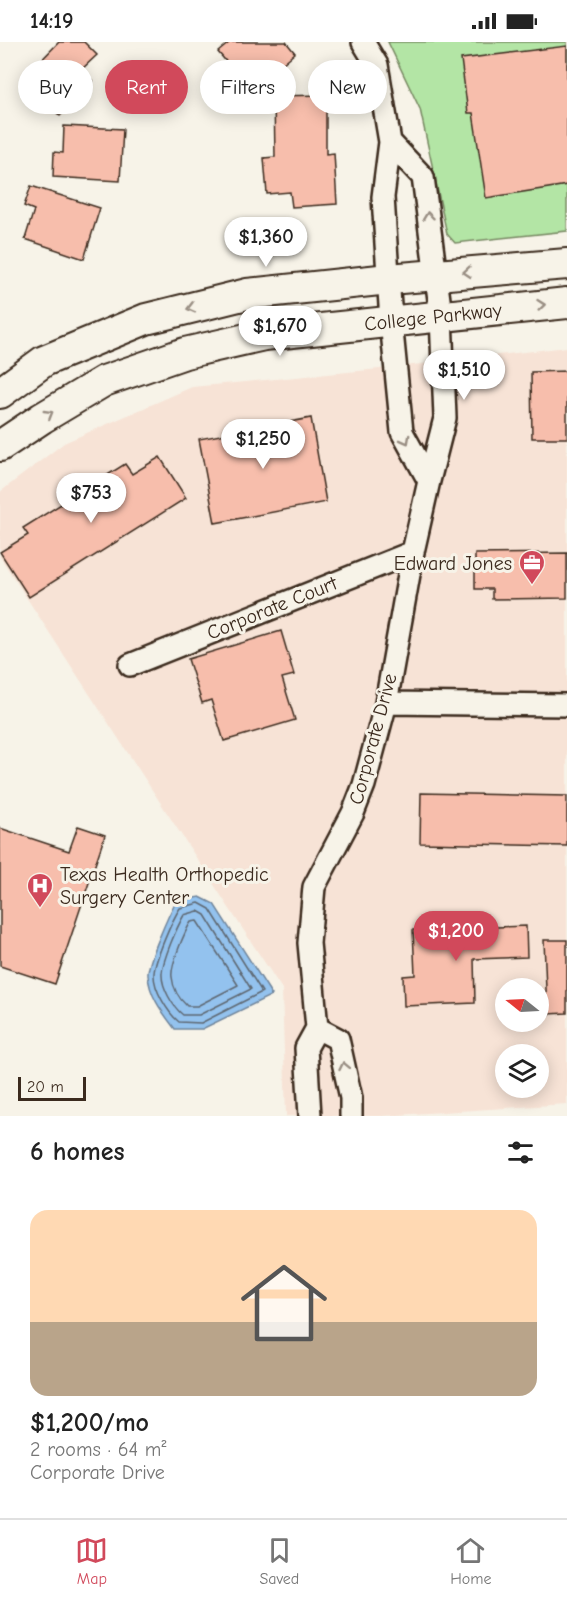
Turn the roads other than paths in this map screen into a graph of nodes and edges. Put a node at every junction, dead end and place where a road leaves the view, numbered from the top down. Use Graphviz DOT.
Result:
graph roads {
  1 [pos="363,42"];
  2 [pos="390,142"];
  3 [pos="567,264"];
  4 [pos="435,275"];
  5 [pos="388,279"];
  6 [pos="567,303"];
  7 [pos="441,315"];
  8 [pos="391,321"];
  9 [pos="0,393"];
  10 [pos="0,446"];
  11 [pos="429,481"];
  12 [pos="413,552"];
  13 [pos="130,665"];
  14 [pos="386,703"];
  15 [pos="567,705"];
  16 [pos="317,1028"];
  17 [pos="310,1116"];
  18 [pos="351,1116"];
  1 -- 2 [label="street"];
  4 -- 2 [label="street, Corporate Drive, one-way"];
  2 -- 5 [label="street"];
  3 -- 4 [label="main road, College Parkway, one-way"];
  4 -- 5 [label="main road, College Parkway"];
  4 -- 7 [label="street, Corporate Drive"];
  5 -- 8 [label="street"];
  5 -- 9 [label="main road, College Parkway, one-way"];
  7 -- 6 [label="main road, College Parkway, one-way"];
  7 -- 8 [label="main road, College Parkway"];
  7 -- 11 [label="street, Corporate Drive"];
  10 -- 8 [label="main road, College Parkway, one-way"];
  8 -- 11 [label="street, one-way"];
  11 -- 12 [label="street, Corporate Drive"];
  12 -- 13 [label="street, Corporate Court"];
  12 -- 14 [label="street, Corporate Drive"];
  14 -- 15 [label="street"];
  14 -- 16 [label="street, Corporate Drive"];
  16 -- 17 [label="street, Corporate Drive"];
  18 -- 16 [label="street, one-way"];
}
